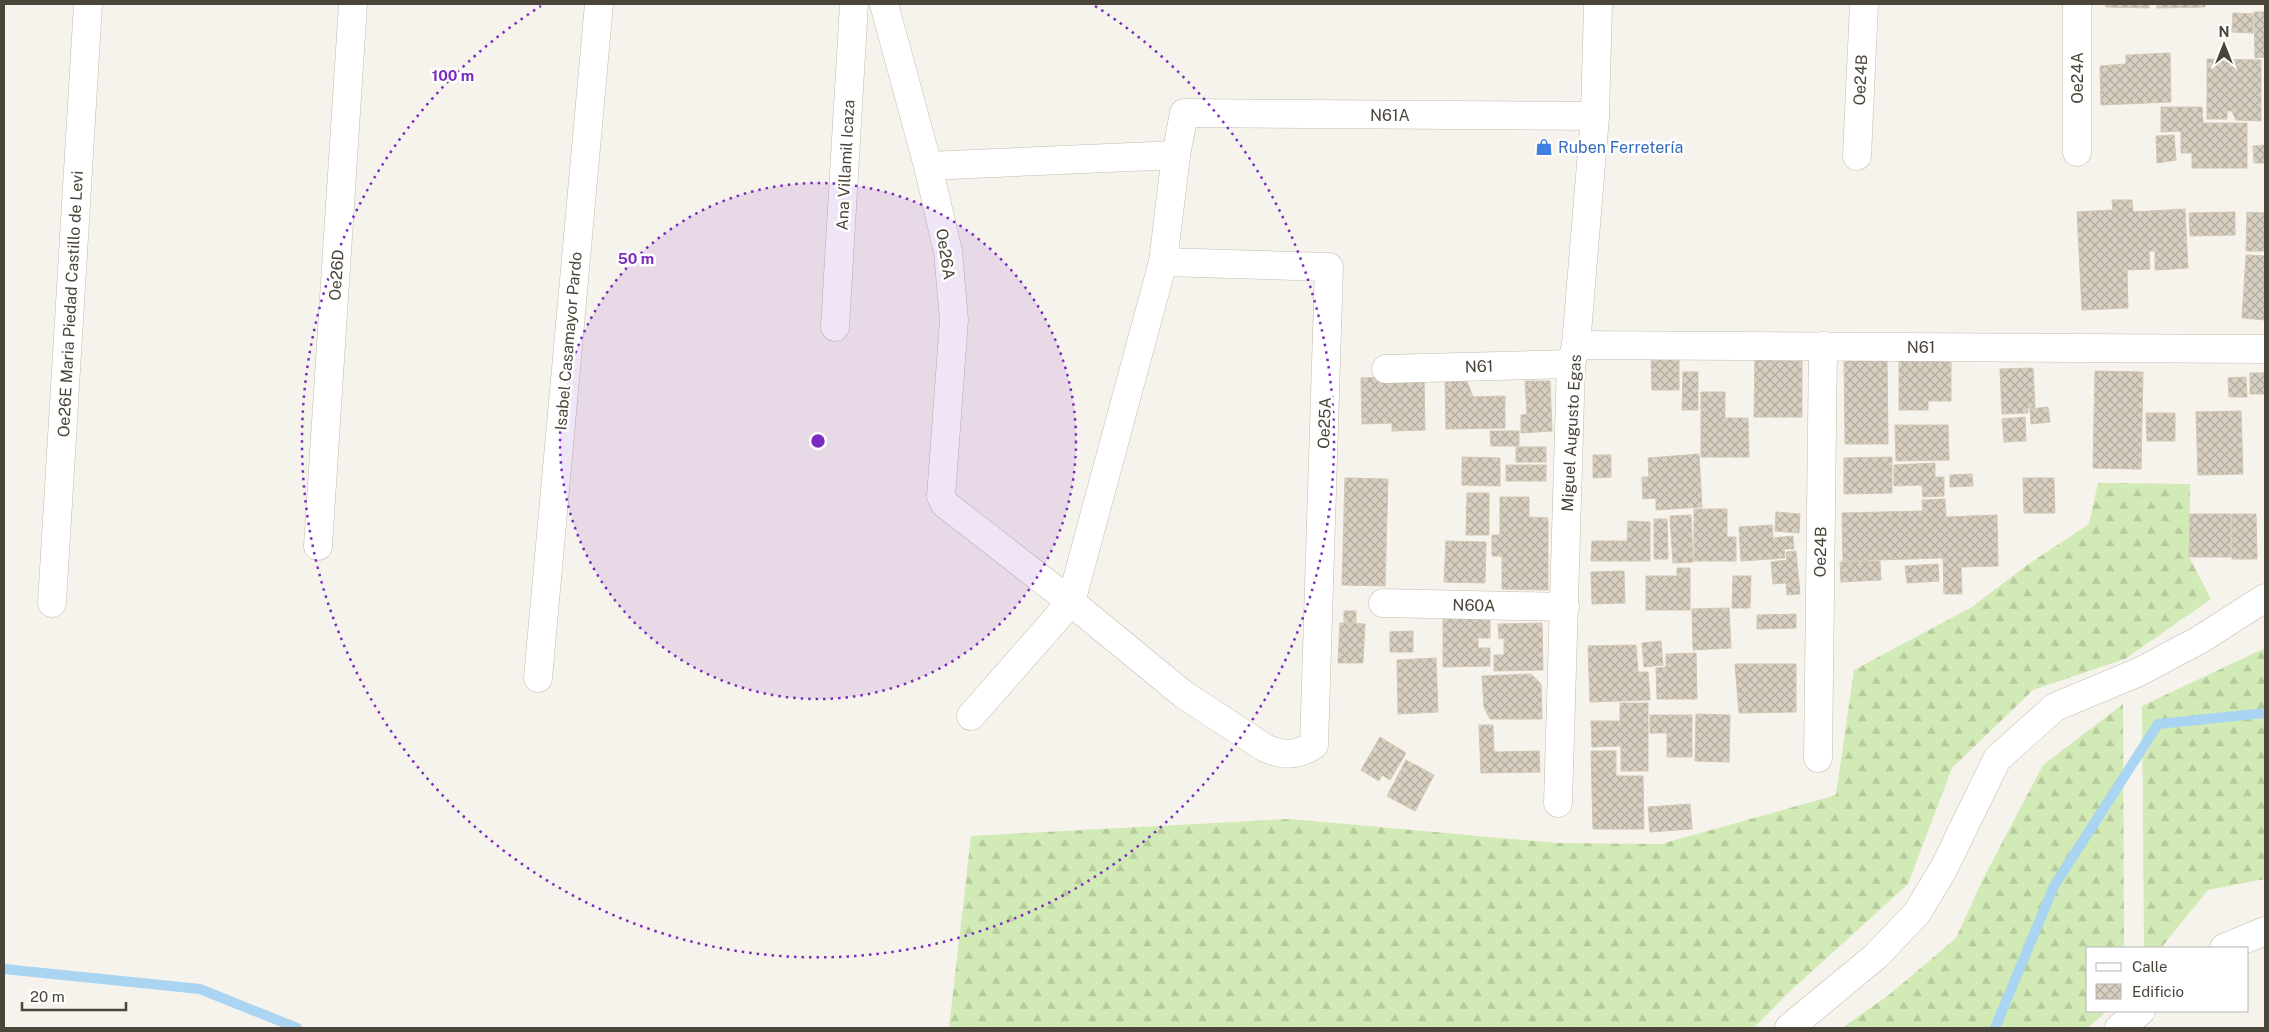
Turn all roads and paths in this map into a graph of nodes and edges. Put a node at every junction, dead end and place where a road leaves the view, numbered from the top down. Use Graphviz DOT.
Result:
graph roads {
  1 [pos="88,4"];
  2 [pos="353,4"];
  3 [pos="598,4"];
  4 [pos="854,4"];
  5 [pos="884,4"];
  6 [pos="1598,4"];
  7 [pos="1864,4"];
  8 [pos="2077,4"];
  9 [pos="1595,116"];
  10 [pos="2077,152"];
  11 [pos="1176,155"];
  12 [pos="1856,156"];
  13 [pos="928,166"];
  14 [pos="1163,262"];
  15 [pos="835,327"];
  16 [pos="1823,346"];
  17 [pos="2265,349"];
  18 [pos="1574,354"];
  19 [pos="1386,369"];
  20 [pos="318,546"];
  21 [pos="2265,598"];
  22 [pos="1071,602"];
  23 [pos="52,603"];
  24 [pos="1384,603"];
  25 [pos="1564,607"];
  26 [pos="538,678"];
  27 [pos="971,716"];
  28 [pos="1818,758"];
  29 [pos="1558,803"];
  30 [pos="2265,931"];
  31 [pos="2226,947"];
  32 [pos="2140,1012"];
  33 [pos="1789,1028"];
  34 [pos="2119,1028"];
  1 -- 23 [label="street, Oe26E Maria Piedad Castillo de Levi"];
  2 -- 20 [label="street, Oe26D"];
  3 -- 26 [label="street, Isabel Casamayor Pardo"];
  4 -- 15 [label="street, Ana Villamil Icaza"];
  5 -- 13 [label="street, Oe26A"];
  6 -- 9 [label="street, Miguel Augusto Egas"];
  7 -- 12 [label="street, Oe24B"];
  8 -- 10 [label="street, Oe24A"];
  9 -- 11 [label="street, N61A"];
  9 -- 18 [label="street, Miguel Augusto Egas"];
  11 -- 13 [label="street"];
  11 -- 14 [label="street"];
  13 -- 22 [label="street, Oe26A"];
  14 -- 22 [label="street"];
  14 -- 22 [label="street, Oe25A"];
  16 -- 17 [label="street, N61"];
  16 -- 18 [label="street, N61"];
  16 -- 28 [label="street, Oe24B"];
  18 -- 19 [label="street, N61"];
  18 -- 25 [label="street, Miguel Augusto Egas"];
  21 -- 33 [label="street"];
  22 -- 27 [label="street"];
  24 -- 25 [label="street, N60A"];
  25 -- 29 [label="street, Miguel Augusto Egas"];
  30 -- 31 [label="street"];
  32 -- 34 [label="street"];
}
